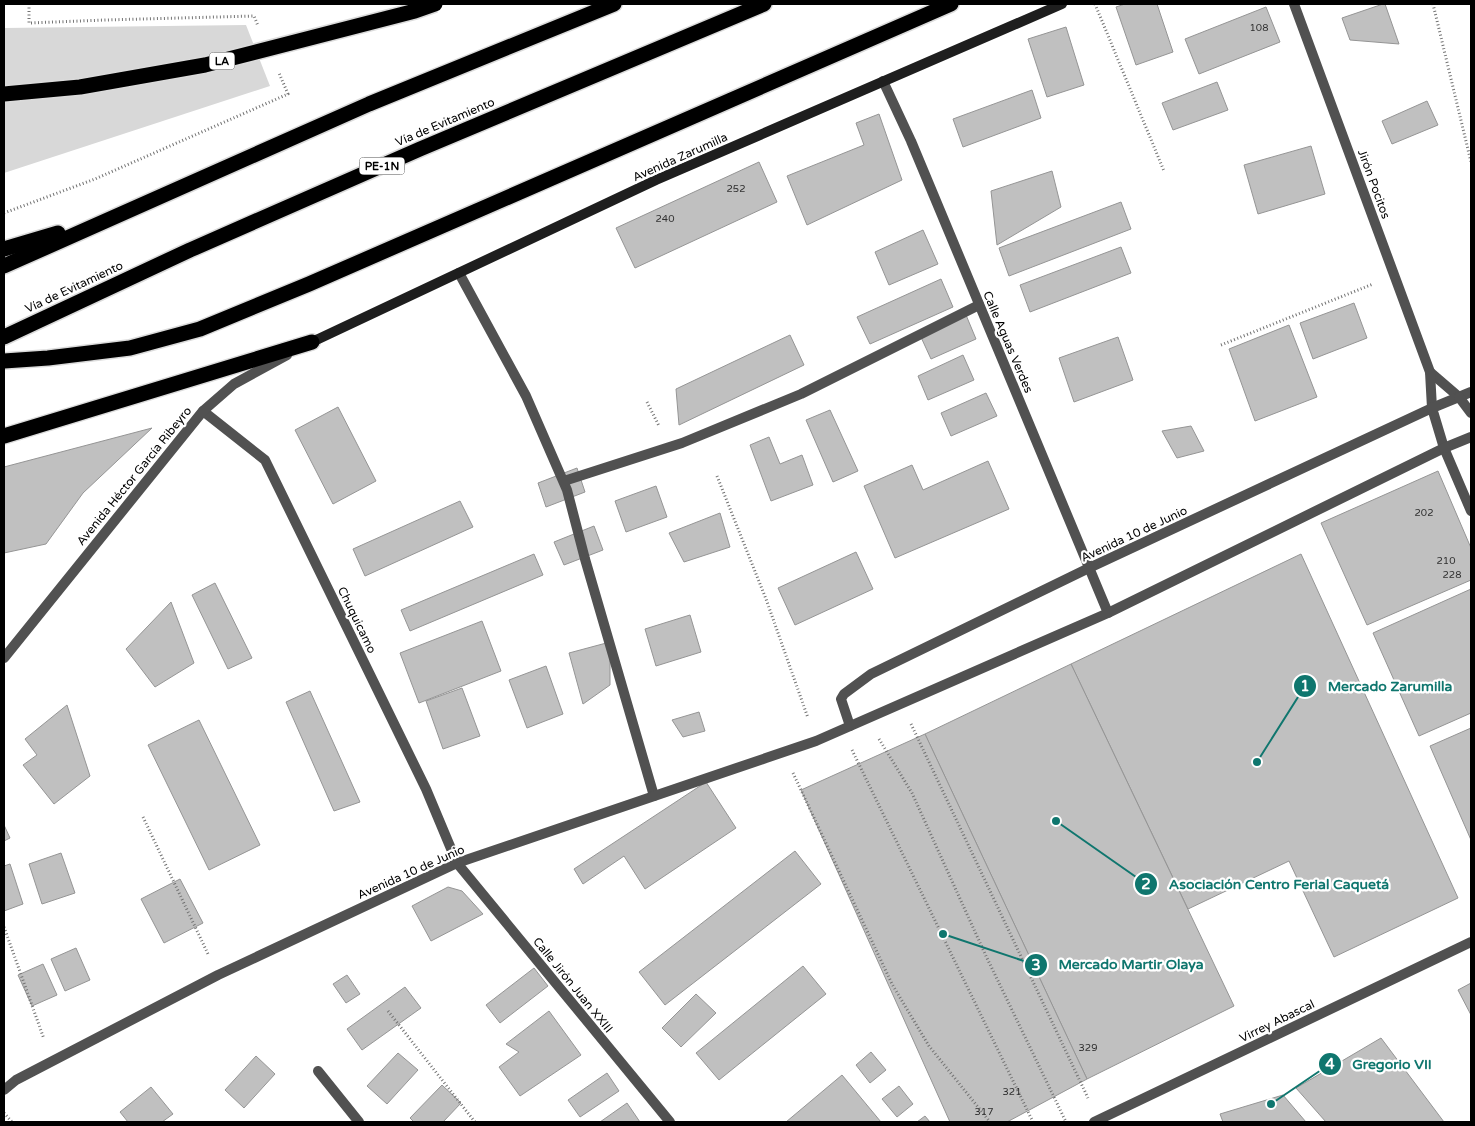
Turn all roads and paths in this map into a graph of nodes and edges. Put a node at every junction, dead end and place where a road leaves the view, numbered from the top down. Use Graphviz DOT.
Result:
graph roads {
  1 [pos="28,4"];
  2 [pos="435,4"];
  3 [pos="614,4"];
  4 [pos="764,4"];
  5 [pos="951,4"];
  6 [pos="1062,4"];
  7 [pos="1094,4"];
  8 [pos="1294,4"];
  9 [pos="1433,4"];
  10 [pos="261,34"];
  11 [pos="277,68"];
  12 [pos="883,81"];
  13 [pos="4,94"];
  14 [pos="1471,162"];
  15 [pos="1164,171"];
  16 [pos="4,213"];
  17 [pos="112,217"];
  18 [pos="4,249"];
  19 [pos="4,266"];
  20 [pos="459,273"];
  21 [pos="1394,275"];
  22 [pos="979,305"];
  23 [pos="4,337"];
  24 [pos="312,342"];
  25 [pos="1221,345"];
  26 [pos="4,361"];
  27 [pos="1430,372"];
  28 [pos="1471,392"];
  29 [pos="1459,397"];
  30 [pos="1432,408"];
  31 [pos="203,411"];
  32 [pos="1471,413"];
  33 [pos="4,436"];
  34 [pos="1471,437"];
  35 [pos="1444,448"];
  36 [pos="717,476"];
  37 [pos="564,481"];
  38 [pos="1471,511"];
  39 [pos="1089,568"];
  40 [pos="1108,613"];
  41 [pos="4,658"];
  42 [pos="901,704"];
  43 [pos="866,719"];
  44 [pos="846,728"];
  45 [pos="816,741"];
  46 [pos="783,752"];
  47 [pos="654,796"];
  48 [pos="143,817"];
  49 [pos="457,863"];
  50 [pos="4,927"];
  51 [pos="1471,942"];
  52 [pos="218,975"];
  53 [pos="388,1011"];
  54 [pos="52,1062"];
  55 [pos="318,1071"];
  56 [pos="4,1090"];
  57 [pos="4,1112"];
  58 [pos="1096,1121"];
  59 [pos="12,1122"];
  60 [pos="359,1122"];
  61 [pos="475,1122"];
  62 [pos="670,1122"];
  63 [pos="990,1122"];
  64 [pos="1033,1122"];
  65 [pos="1066,1122"];
  1 -- 10 [label="path"];
  2 -- 13 [label="highway, LA, bridge"];
  3 -- 17 [label="highway"];
  4 -- 23 [label="highway, Vía de Evitamiento / PE-1N"];
  5 -- 26 [label="highway"];
  6 -- 12 [label="main road, Avenida Zarumilla"];
  7 -- 15 [label="path"];
  8 -- 21 [label="street, Jirón Pocitos"];
  9 -- 14 [label="path"];
  11 -- 16 [label="path"];
  12 -- 20 [label="main road, Avenida Zarumilla"];
  12 -- 22 [label="street, Calle Aguas Verdes"];
  17 -- 18 [label="highway"];
  17 -- 19 [label="highway"];
  20 -- 24 [label="main road, Avenida Zarumilla"];
  20 -- 37 [label="street"];
  21 -- 25 [label="path"];
  21 -- 27 [label="street, Jirón Pocitos"];
  22 -- 37 [label="street"];
  22 -- 39 [label="street, Calle Aguas Verdes"];
  24 -- 31 [label="street, Avenida Héctor García Ribeyro"];
  24 -- 33 [label="highway"];
  27 -- 29 [label="street, Jirón Pocitos"];
  27 -- 30 [label="street, Jirón Pocitos"];
  28 -- 29 [label="street, Avenida 10 de Junio"];
  29 -- 30 [label="street, Avenida 10 de Junio"];
  29 -- 32 [label="street, Jirón Pocitos"];
  30 -- 35 [label="street, Jirón Pocitos"];
  30 -- 39 [label="street, Avenida 10 de Junio"];
  31 -- 41 [label="street, Avenida Héctor García Ribeyro"];
  31 -- 49 [label="street, Chuquicamo"];
  34 -- 35 [label="street, Avenida 10 de Junio"];
  35 -- 38 [label="street, Jirón Pocitos"];
  35 -- 40 [label="street, Avenida 10 de Junio"];
  36 -- 45 [label="path"];
  37 -- 47 [label="street"];
  39 -- 40 [label="street, Calle Aguas Verdes"];
  39 -- 44 [label="street, Avenida 10 de Junio"];
  40 -- 42 [label="street, Avenida 10 de Junio"];
  42 -- 43 [label="street, Avenida 10 de Junio"];
  42 -- 58 [label="path"];
  43 -- 44 [label="street, Avenida 10 de Junio"];
  43 -- 65 [label="path"];
  44 -- 45 [label="street, Avenida 10 de Junio"];
  44 -- 64 [label="path"];
  45 -- 46 [label="street, Avenida 10 de Junio"];
  46 -- 47 [label="street, Avenida 10 de Junio"];
  46 -- 63 [label="path"];
  47 -- 49 [label="street, Avenida 10 de Junio"];
  48 -- 52 [label="path"];
  49 -- 52 [label="street, Avenida 10 de Junio"];
  49 -- 62 [label="street, Calle Jirón Juan XXIII"];
  50 -- 54 [label="path"];
  51 -- 58 [label="street, Virrey Abascal"];
  52 -- 54 [label="street, Avenida 10 de Junio"];
  53 -- 61 [label="path"];
  54 -- 56 [label="street, Avenida 10 de Junio"];
  55 -- 60 [label="street"];
  57 -- 59 [label="path"];
}
